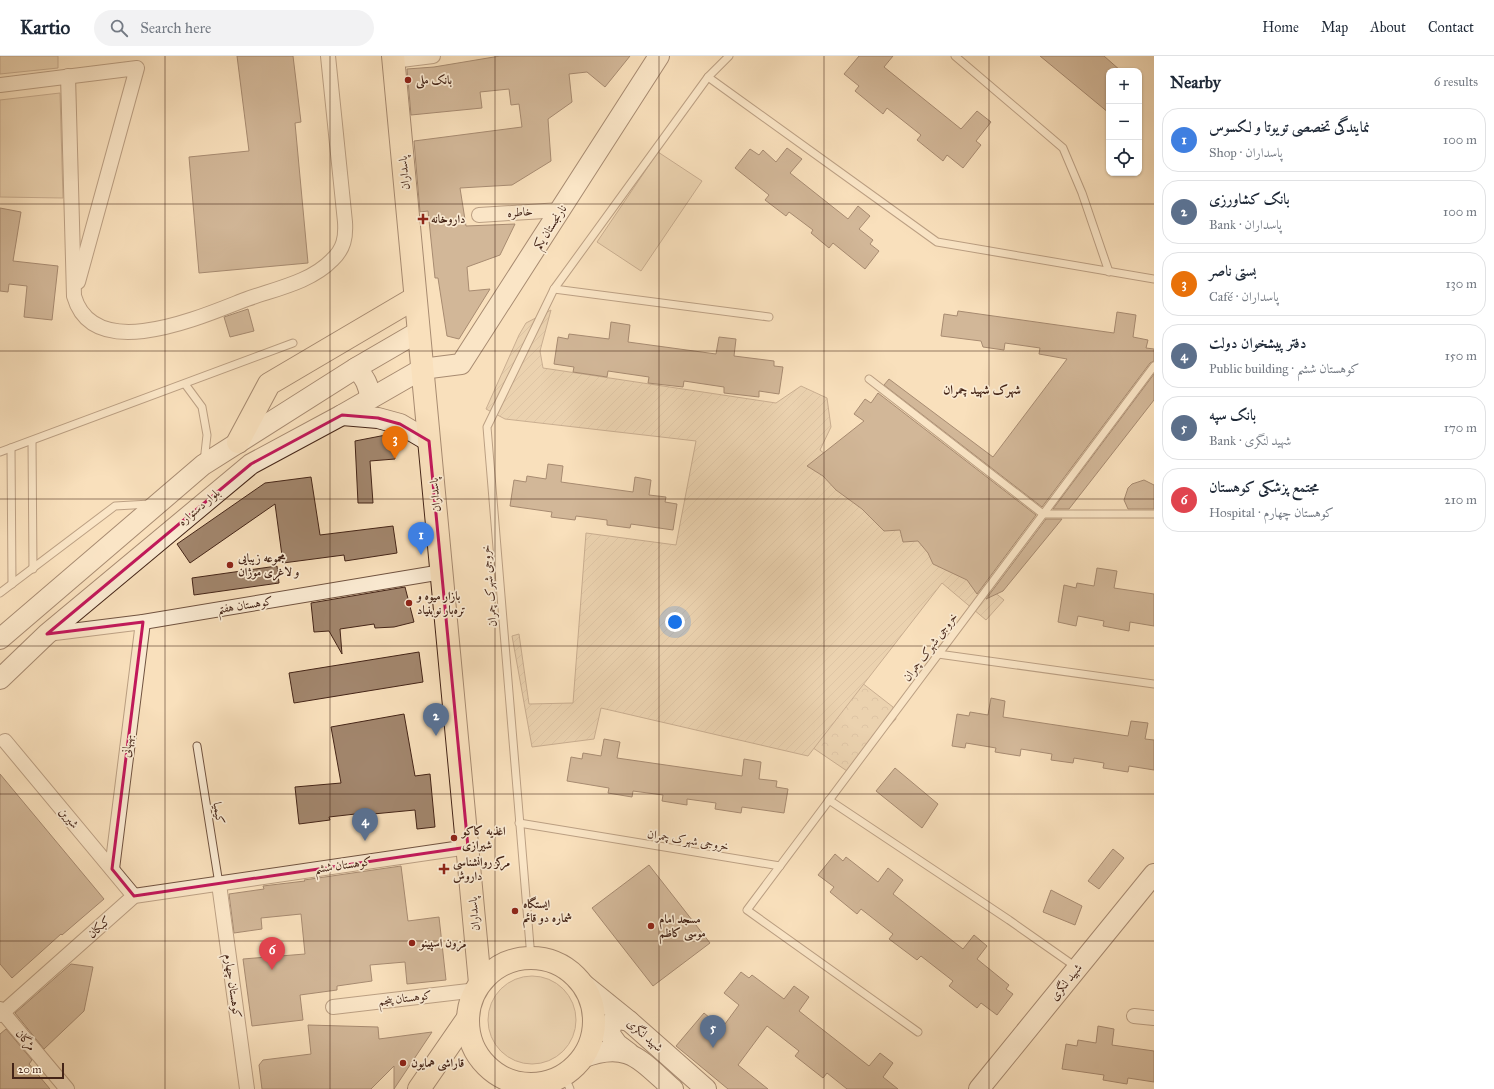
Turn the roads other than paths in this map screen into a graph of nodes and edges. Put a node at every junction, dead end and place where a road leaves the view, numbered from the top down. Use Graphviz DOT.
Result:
graph roads {
  1 [pos="328,56"];
  2 [pos="433,56"];
  3 [pos="659,56"];
  4 [pos="729,56"];
  5 [pos="955,56"];
  6 [pos="393,58"];
  7 [pos="68,76"];
  8 [pos="708,77"];
  9 [pos="0,85"];
  10 [pos="561,210"];
  11 [pos="479,215"];
  12 [pos="1109,272"];
  13 [pos="1154,279"];
  14 [pos="554,290"];
  15 [pos="74,296"];
  16 [pos="415,298"];
  17 [pos="769,317"];
  18 [pos="418,332"];
  19 [pos="294,343"];
  20 [pos="1154,366"];
  21 [pos="356,368"];
  22 [pos="422,369"];
  23 [pos="869,379"];
  24 [pos="185,384"];
  25 [pos="370,398"];
  26 [pos="342,415"];
  27 [pos="32,440"];
  28 [pos="429,440"];
  29 [pos="238,442"];
  30 [pos="11,448"];
  31 [pos="0,452"];
  32 [pos="203,465"];
  33 [pos="156,504"];
  34 [pos="1043,514"];
  35 [pos="1154,514"];
  36 [pos="32,569"];
  37 [pos="442,572"];
  38 [pos="12,584"];
  39 [pos="0,593"];
  40 [pos="143,622"];
  41 [pos="47,634"];
  42 [pos="0,639"];
  43 [pos="938,654"];
  44 [pos="0,679"];
  45 [pos="1154,684"];
  46 [pos="5,741"];
  47 [pos="197,746"];
  48 [pos="829,800"];
  49 [pos="519,823"];
  50 [pos="468,847"];
  51 [pos="780,866"];
  52 [pos="112,870"];
  53 [pos="1154,874"];
  54 [pos="219,884"];
  55 [pos="134,896"];
  56 [pos="531,958"];
  57 [pos="1078,968"];
  58 [pos="582,983"];
  59 [pos="479,986"];
  60 [pos="333,1007"];
  61 [pos="1,1012"];
  62 [pos="1134,1016"];
  63 [pos="468,1018"];
  64 [pos="1154,1018"];
  65 [pos="629,1021"];
  66 [pos="918,1032"];
  67 [pos="632,1055"];
  68 [pos="578,1062"];
  69 [pos="528,1086"];
  70 [pos="67,1089"];
  71 [pos="247,1089"];
  72 [pos="419,1089"];
  73 [pos="570,1089"];
  74 [pos="673,1089"];
  75 [pos="706,1089"];
  76 [pos="979,1089"];
  1 -- 15 [label="street"];
  2 -- 6 [label="street"];
  3 -- 10 [label="main road, نارنجستان یکم"];
  4 -- 8 [label="lane, خروجی شهرک چمران"];
  5 -- 12 [label="lane"];
  6 -- 16 [label="main road, پاسداران"];
  7 -- 9 [label="street"];
  7 -- 15 [label="street"];
  7 -- 15 [label="street"];
  8 -- 12 [label="lane"];
  8 -- 14 [label="lane, خروجی شهرک چمران"];
  10 -- 11 [label="street, خاطره"];
  10 -- 22 [label="main road, نارنجستان یکم"];
  12 -- 13 [label="lane"];
  14 -- 17 [label="lane"];
  14 -- 49 [label="lane, خروجی شهرک چمران"];
  16 -- 18 [label="main road, پاسداران"];
  16 -- 29 [label="main road"];
  18 -- 21 [label="main road"];
  18 -- 22 [label="main road, پاسداران"];
  19 -- 24 [label="lane"];
  20 -- 34 [label="lane, خروجی شهرک چمران"];
  21 -- 25 [label="main road"];
  21 -- 29 [label="main road"];
  22 -- 25 [label="main road, بلوار دستواره"];
  22 -- 28 [label="main road, پاسداران"];
  23 -- 34 [label="lane"];
  24 -- 27 [label="lane"];
  24 -- 32 [label="lane"];
  25 -- 26 [label="main road, بلوار دستواره"];
  26 -- 28 [label="main road"];
  26 -- 41 [label="main road, بلوار دستواره"];
  27 -- 30 [label="lane"];
  27 -- 36 [label="lane"];
  28 -- 37 [label="main road, پاسداران"];
  29 -- 32 [label="main road"];
  30 -- 31 [label="lane"];
  30 -- 38 [label="lane"];
  32 -- 33 [label="main road"];
  33 -- 36 [label="lane"];
  33 -- 42 [label="main road"];
  34 -- 35 [label="lane"];
  34 -- 43 [label="lane, خروجی شهرک چمران"];
  36 -- 38 [label="lane"];
  37 -- 40 [label="street, کوهستان هفتم"];
  37 -- 50 [label="main road, پاسداران"];
  38 -- 39 [label="lane"];
  40 -- 41 [label="street, کوهستان هفتم"];
  40 -- 52 [label="street, بهبهانی"];
  41 -- 44 [label="main road, بلوار دستواره"];
  43 -- 45 [label="lane"];
  43 -- 48 [label="lane, خروجی شهرک چمران"];
  46 -- 52 [label="street, شیرین"];
  47 -- 54 [label="lane, کیمیا"];
  48 -- 51 [label="lane, خروجی شهرک چمران"];
  48 -- 57 [label="lane"];
  49 -- 51 [label="lane, خروجی شهرک چمران"];
  49 -- 56 [label="lane"];
  50 -- 54 [label="street, کوهستان ششم"];
  50 -- 59 [label="main road, پاسداران"];
  51 -- 66 [label="lane"];
  52 -- 55 [label="street, شیرین"];
  53 -- 57 [label="main road, شهید لنگری"];
  54 -- 55 [label="street"];
  54 -- 71 [label="street, کوهستان چهارم"];
  55 -- 61 [label="street, کبکان"];
  56 -- 58 [label="main road"];
  56 -- 59 [label="main road"];
  57 -- 76 [label="main road, شهید لنگری"];
  58 -- 65 [label="main road, شهید لنگری"];
  58 -- 68 [label="main road"];
  59 -- 60 [label="street, کوهستان پنجم"];
  59 -- 63 [label="main road"];
  61 -- 70 [label="street, مژگان"];
  62 -- 64 [label="street"];
  63 -- 69 [label="main road"];
  63 -- 72 [label="main road"];
  65 -- 67 [label="main road"];
  65 -- 75 [label="main road, شهید لنگری"];
  67 -- 68 [label="main road, شهید لنگری"];
  67 -- 74 [label="main road, شهید لنگری"];
  68 -- 69 [label="main road"];
  68 -- 73 [label="lane"];
}
